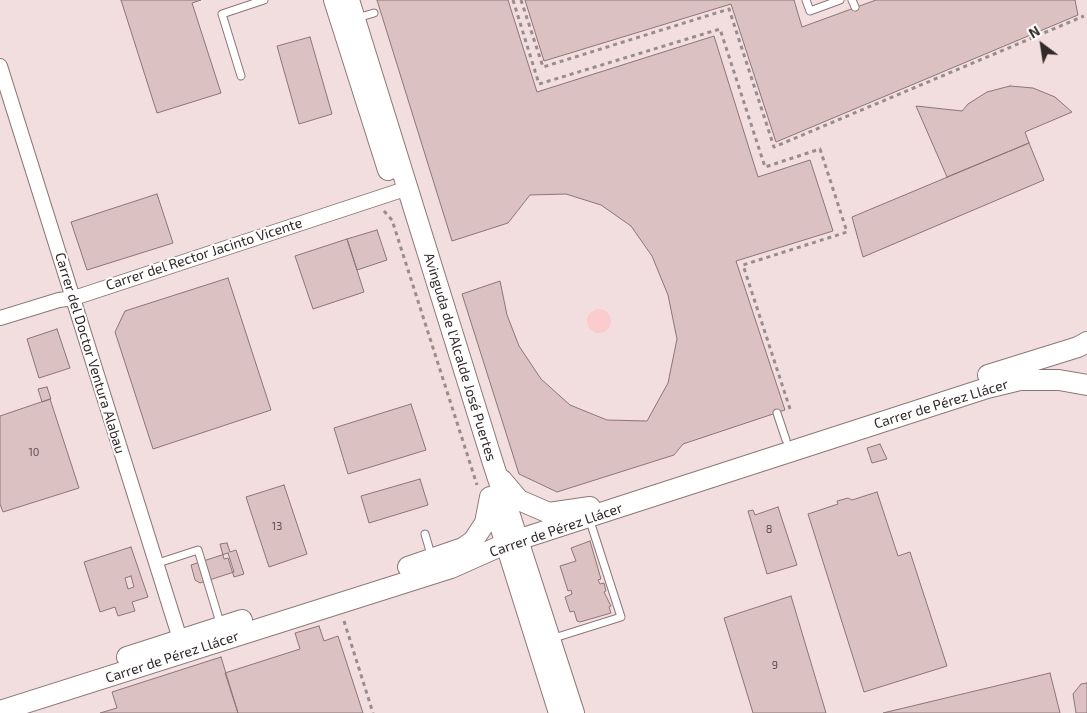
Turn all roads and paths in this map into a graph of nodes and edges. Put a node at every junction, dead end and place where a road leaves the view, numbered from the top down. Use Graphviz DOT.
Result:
graph roads {
  1 [pos="264,0"];
  2 [pos="334,0"];
  3 [pos="349,0"];
  4 [pos="513,0"];
  5 [pos="521,0"];
  6 [pos="806,0"];
  7 [pos="840,0"];
  8 [pos="374,13"];
  9 [pos="1084,16"];
  10 [pos="355,19"];
  11 [pos="0,66"];
  12 [pos="241,76"];
  13 [pos="394,192"];
  14 [pos="74,298"];
  15 [pos="0,318"];
  16 [pos="1087,342"];
  17 [pos="1087,385"];
  18 [pos="790,410"];
  19 [pos="777,413"];
  20 [pos="786,440"];
  21 [pos="496,472"];
  22 [pos="489,505"];
  23 [pos="589,518"];
  24 [pos="425,534"];
  25 [pos="512,542"];
  26 [pos="432,560"];
  27 [pos="156,564"];
  28 [pos="342,616"];
  29 [pos="221,627"];
  30 [pos="180,639"];
  31 [pos="551,639"];
  32 [pos="0,696"];
  33 [pos="0,711"];
  34 [pos="374,713"];
  35 [pos="559,713"];
  36 [pos="574,713"];
  1 -- 12 [label="lane"];
  2 -- 13 [label="street, Avinguda de l'Alcalde José Puertes"];
  3 -- 10 [label="street, Avinguda de l'Alcalde José Puertes"];
  4 -- 18 [label="path"];
  5 -- 9 [label="path"];
  6 -- 7 [label="lane"];
  8 -- 10 [label="lane"];
  10 -- 13 [label="street, Avinguda de l'Alcalde José Puertes"];
  11 -- 14 [label="street, Carrer del Doctor Ventura Alabau"];
  13 -- 14 [label="street, Carrer del Rector Jacinto Vicente"];
  13 -- 21 [label="street, Avinguda de l'Alcalde José Puertes"];
  13 -- 22 [label="street, Avinguda de l'Alcalde José Puertes"];
  13 -- 22 [label="path"];
  14 -- 15 [label="street, Carrer del Rector Jacinto Vicente"];
  14 -- 27 [label="street, Carrer del Doctor Ventura Alabau"];
  16 -- 20 [label="street, Carrer de Pérez Llácer"];
  17 -- 23 [label="street, Carrer de Pérez Llácer"];
  19 -- 20 [label="lane"];
  20 -- 21 [label="street, Carrer de Pérez Llácer"];
  21 -- 25 [label="street, Avinguda de l'Alcalde José Puertes"];
  22 -- 25 [label="street, Avinguda de l'Alcalde José Puertes"];
  22 -- 26 [label="street, Carrer de Pérez Llácer"];
  23 -- 25 [label="street, Carrer de Pérez Llácer"];
  23 -- 31 [label="lane"];
  24 -- 26 [label="lane"];
  25 -- 31 [label="street, Avinguda de l'Alcalde José Puertes"];
  25 -- 33 [label="street, Carrer de Pérez Llácer"];
  25 -- 35 [label="street, Avinguda de l'Alcalde José Puertes"];
  26 -- 29 [label="street, Carrer de Pérez Llácer"];
  27 -- 29 [label="lane"];
  27 -- 30 [label="street, Carrer del Doctor Ventura Alabau"];
  28 -- 34 [label="path"];
  29 -- 30 [label="street, Carrer de Pérez Llácer"];
  30 -- 32 [label="street, Carrer de Pérez Llácer"];
  31 -- 36 [label="street, Avinguda de l'Alcalde José Puertes"];
}
